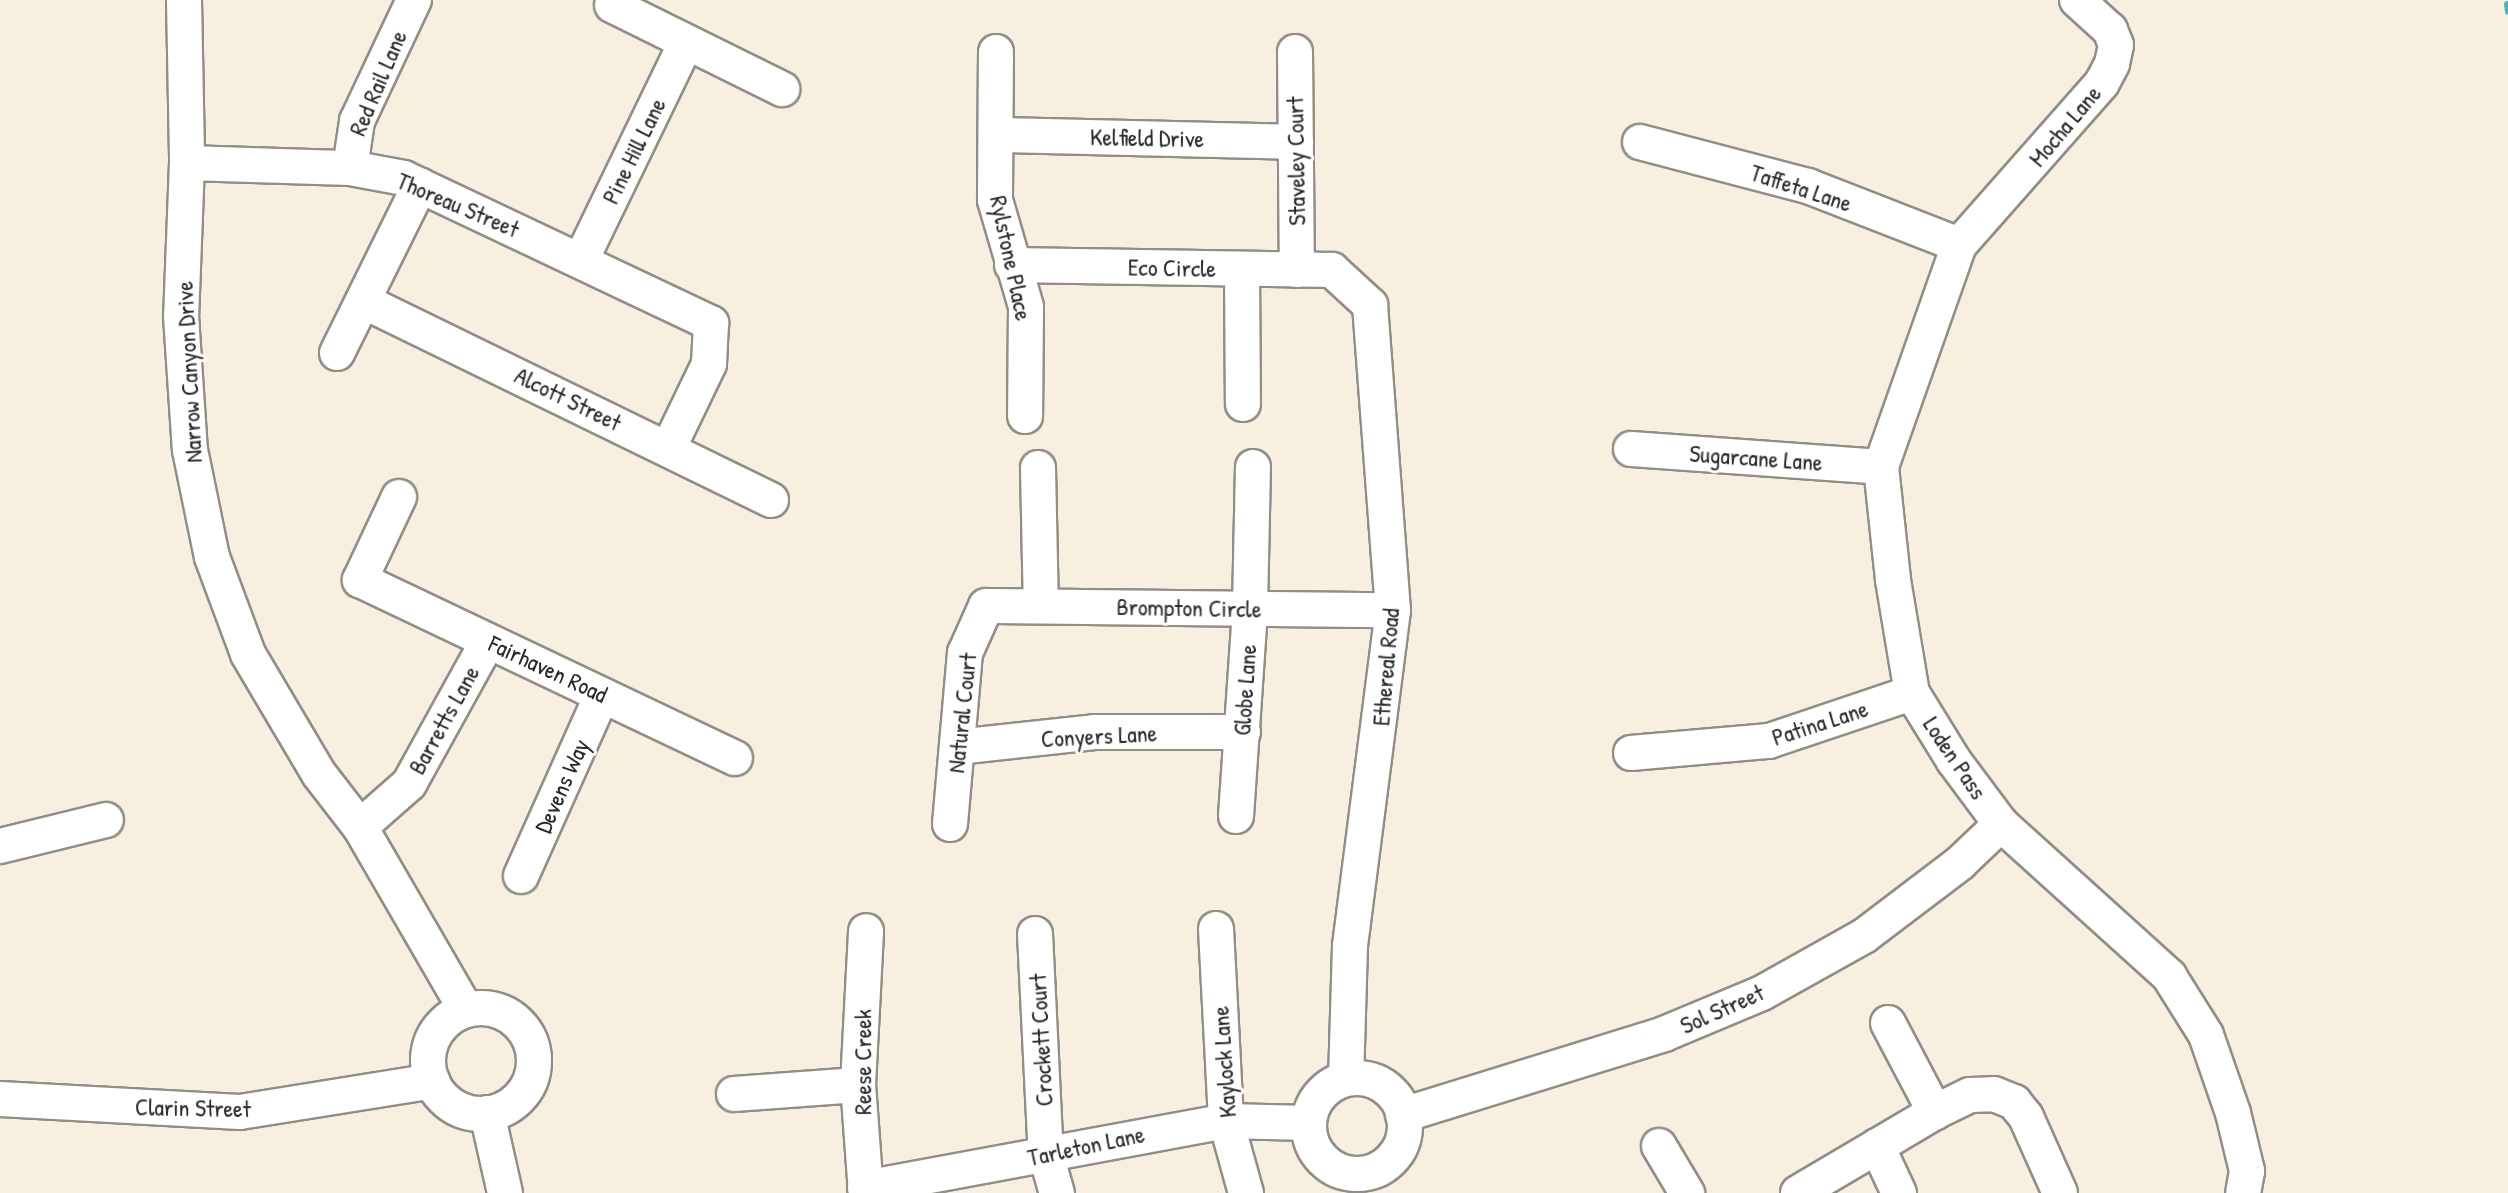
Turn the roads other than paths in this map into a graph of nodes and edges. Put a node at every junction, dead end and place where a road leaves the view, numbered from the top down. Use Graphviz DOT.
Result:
graph roads {
  1 [pos="184,0"];
  2 [pos="414,0"];
  3 [pos="2077,0"];
  4 [pos="612,5"];
  5 [pos="686,43"];
  6 [pos="996,52"];
  7 [pos="1295,52"];
  8 [pos="782,89"];
  9 [pos="997,135"];
  10 [pos="1296,142"];
  11 [pos="1640,142"];
  12 [pos="187,163"];
  13 [pos="350,168"];
  14 [pos="420,185"];
  15 [pos="1959,245"];
  16 [pos="581,260"];
  17 [pos="1012,265"];
  18 [pos="1242,270"];
  19 [pos="1297,270"];
  20 [pos="1332,270"];
  21 [pos="363,301"];
  22 [pos="337,353"];
  23 [pos="1243,404"];
  24 [pos="1025,416"];
  25 [pos="669,447"];
  26 [pos="1631,449"];
  27 [pos="1253,467"];
  28 [pos="1881,467"];
  29 [pos="1038,468"];
  30 [pos="399,497"];
  31 [pos="771,500"];
  32 [pos="986,606"];
  33 [pos="1041,606"];
  34 [pos="1250,609"];
  35 [pos="1393,610"];
  36 [pos="488,641"];
  37 [pos="1912,693"];
  38 [pos="602,695"];
  39 [pos="1243,732"];
  40 [pos="957,747"];
  41 [pos="1631,753"];
  42 [pos="735,758"];
  43 [pos="1236,816"];
  44 [pos="106,820"];
  45 [pos="950,824"];
  46 [pos="2001,824"];
  47 [pos="360,827"];
  48 [pos="0,846"];
  49 [pos="521,876"];
  50 [pos="1216,929"];
  51 [pos="866,931"];
  52 [pos="1035,934"];
  53 [pos="466,1010"];
  54 [pos="1888,1023"];
  55 [pos="1346,1078"];
  56 [pos="433,1081"];
  57 [pos="858,1085"];
  58 [pos="734,1094"];
  59 [pos="0,1099"];
  60 [pos="1935,1112"];
  61 [pos="487,1113"];
  62 [pos="1403,1115"];
  63 [pos="1226,1121"];
  64 [pos="1309,1123"];
  65 [pos="1659,1146"];
  66 [pos="1877,1146"];
  67 [pos="1046,1155"];
  68 [pos="1371,1183"];
  69 [pos="865,1190"];
  70 [pos="505,1193"];
  71 [pos="1057,1193"];
  72 [pos="1246,1193"];
  73 [pos="1687,1193"];
  74 [pos="1798,1193"];
  75 [pos="1899,1193"];
  76 [pos="2060,1193"];
  77 [pos="2243,1193"];
  1 -- 12 [label="street, Narrow Canyon Drive"];
  2 -- 13 [label="street, Red Rail Lane"];
  3 -- 15 [label="street, Mocha Lane"];
  4 -- 5 [label="street"];
  5 -- 8 [label="street"];
  5 -- 16 [label="street, Pine Hill Lane"];
  6 -- 9 [label="street, Rylstone Place"];
  7 -- 10 [label="street, Staveley Court"];
  9 -- 10 [label="street, Kelfield Drive"];
  9 -- 17 [label="street, Rylstone Place"];
  10 -- 19 [label="street, Staveley Court"];
  11 -- 15 [label="street, Taffeta Lane"];
  12 -- 13 [label="street, Thoreau Street"];
  12 -- 47 [label="street, Narrow Canyon Drive"];
  13 -- 14 [label="street, Thoreau Street"];
  14 -- 16 [label="street, Thoreau Street"];
  14 -- 21 [label="street"];
  15 -- 28 [label="street, Loden Pass"];
  16 -- 25 [label="street, Thoreau Street"];
  17 -- 18 [label="street, Eco Circle"];
  17 -- 24 [label="street, Rylstone Place"];
  18 -- 19 [label="street, Eco Circle"];
  18 -- 23 [label="street"];
  19 -- 20 [label="street, Eco Circle"];
  20 -- 35 [label="street, Ethereal Road"];
  21 -- 22 [label="street"];
  21 -- 25 [label="street, Alcott Street"];
  25 -- 31 [label="street, Alcott Street"];
  26 -- 28 [label="street, Sugarcane Lane"];
  27 -- 34 [label="street, Globe Lane"];
  28 -- 37 [label="street, Loden Pass"];
  29 -- 33 [label="street"];
  30 -- 36 [label="street, Fairhaven Road"];
  32 -- 33 [label="street, Brompton Circle"];
  32 -- 40 [label="street, Natural Court"];
  33 -- 34 [label="street, Brompton Circle"];
  34 -- 35 [label="street, Brompton Circle"];
  34 -- 39 [label="street, Globe Lane"];
  35 -- 55 [label="street, Ethereal Road"];
  36 -- 38 [label="street, Fairhaven Road"];
  36 -- 47 [label="street, Barretts Lane"];
  37 -- 41 [label="street, Patina Lane"];
  37 -- 46 [label="street, Loden Pass"];
  38 -- 42 [label="street, Fairhaven Road"];
  38 -- 49 [label="street, Devens Way"];
  39 -- 40 [label="street, Conyers Lane"];
  39 -- 43 [label="street, Globe Lane"];
  40 -- 45 [label="street, Natural Court"];
  44 -- 48 [label="street"];
  46 -- 62 [label="street, Sol Street"];
  46 -- 77 [label="street, Loden Pass"];
  47 -- 53 [label="street, Narrow Canyon Drive"];
  50 -- 63 [label="street, Kaylock Lane"];
  51 -- 57 [label="street, Reese Creek"];
  52 -- 67 [label="street, Crockett Court"];
  53 -- 56 [label="street"];
  53 -- 61 [label="street"];
  54 -- 60 [label="street"];
  55 -- 62 [label="street"];
  55 -- 64 [label="street"];
  56 -- 59 [label="street, Clarin Street"];
  56 -- 61 [label="street"];
  57 -- 58 [label="street"];
  57 -- 69 [label="street, Reese Creek"];
  60 -- 66 [label="street"];
  60 -- 76 [label="street"];
  61 -- 70 [label="street"];
  62 -- 68 [label="street"];
  63 -- 64 [label="street, Tarleton Lane"];
  63 -- 67 [label="street, Tarleton Lane"];
  63 -- 72 [label="street, Kaylock Lane"];
  64 -- 68 [label="street"];
  65 -- 73 [label="street"];
  66 -- 74 [label="street"];
  66 -- 75 [label="street"];
  67 -- 69 [label="street, Tarleton Lane"];
  67 -- 71 [label="street, Crockett Court"];
}
